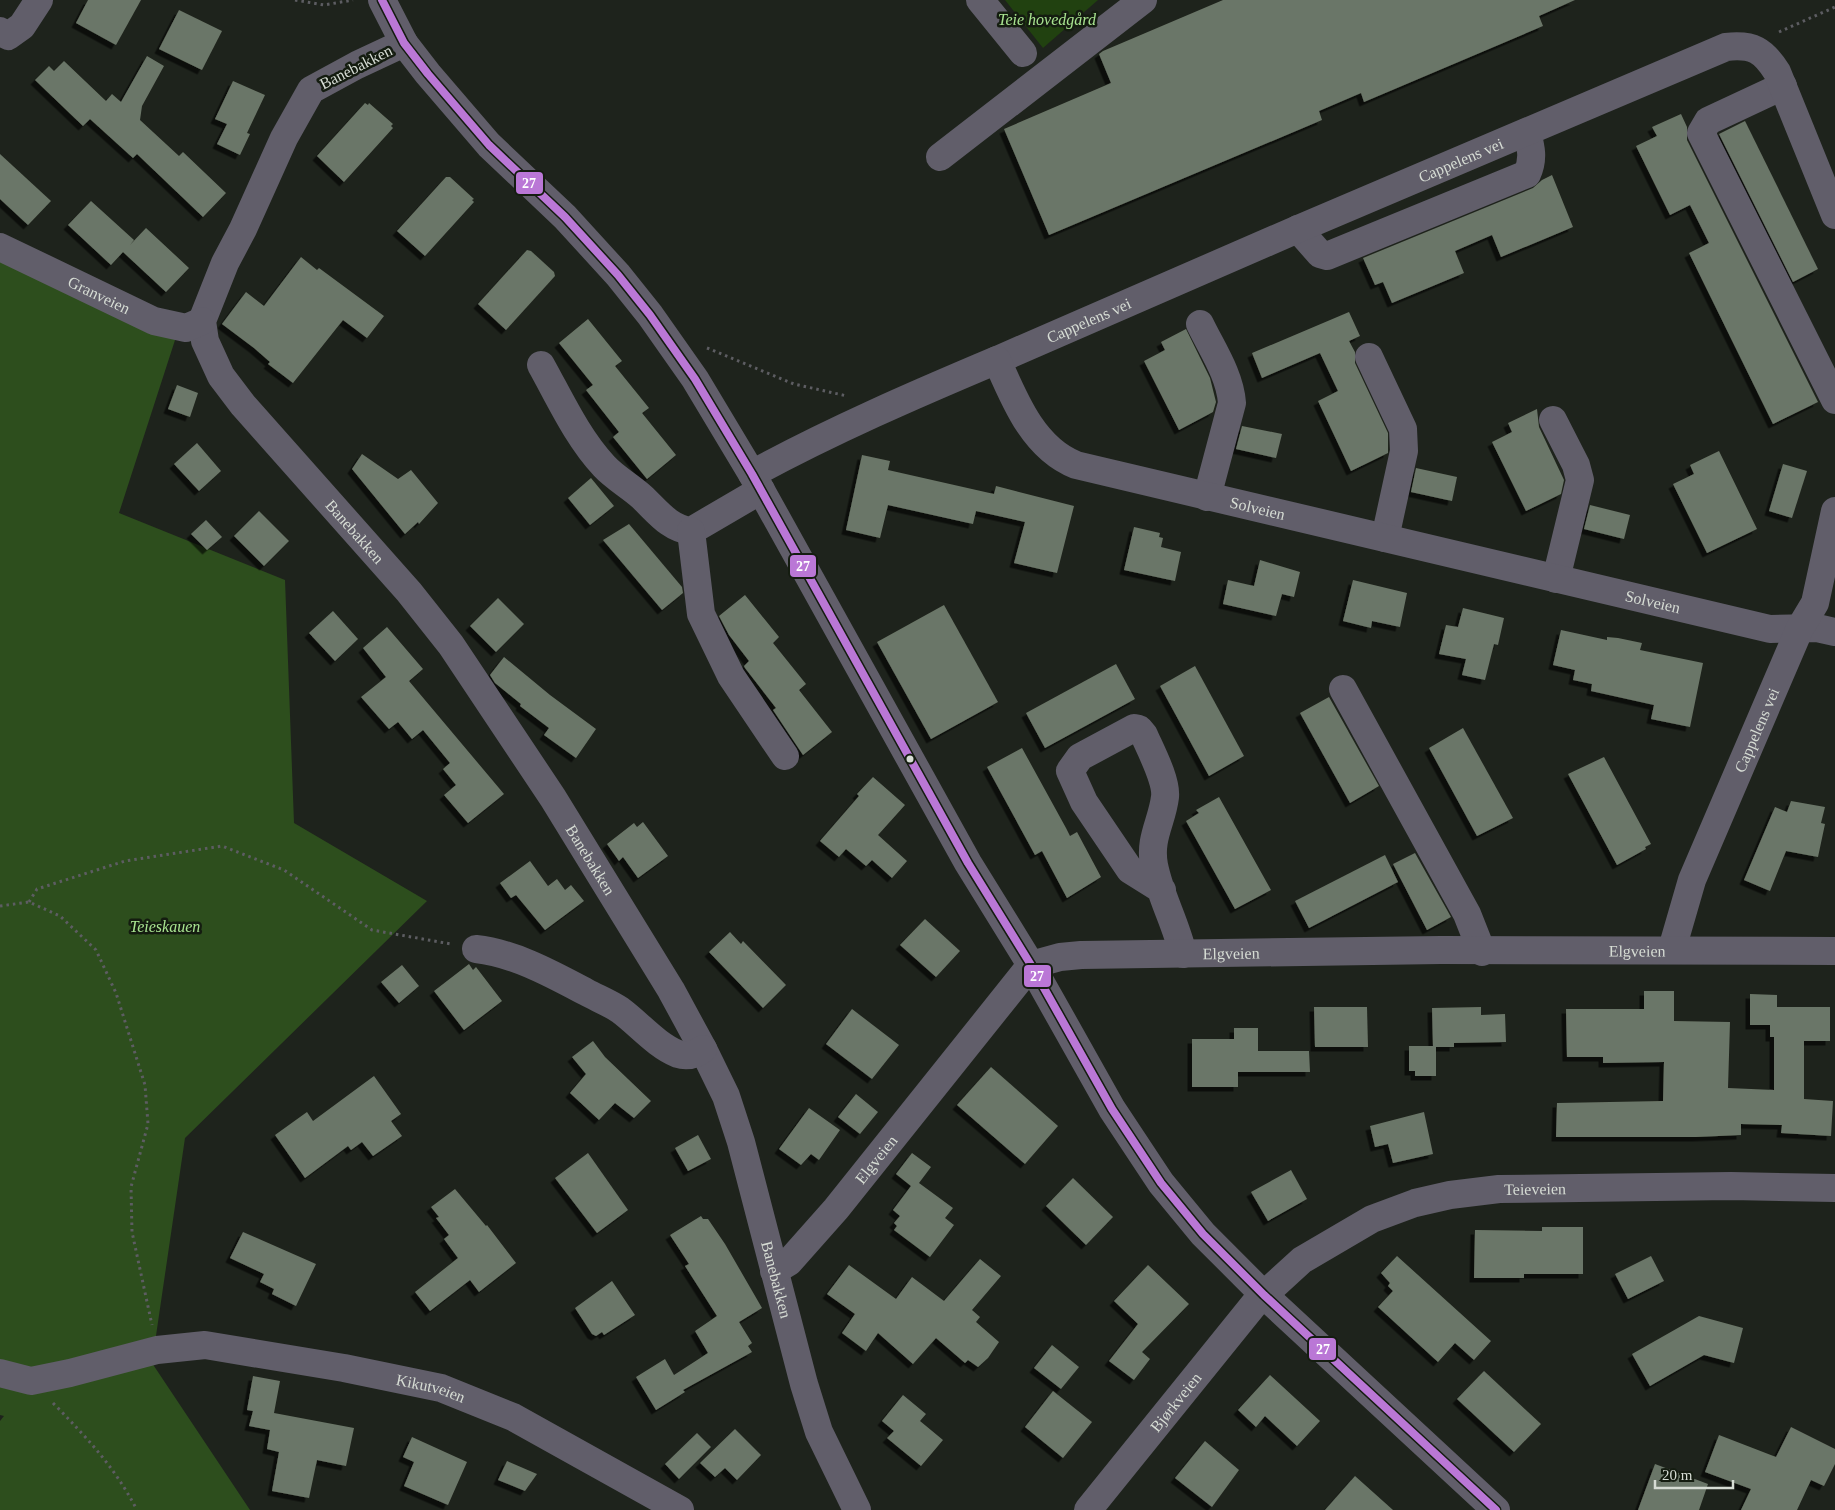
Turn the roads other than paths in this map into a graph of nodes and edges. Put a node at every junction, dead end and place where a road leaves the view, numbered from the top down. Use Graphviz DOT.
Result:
graph roads {
  1 [pos="39,0"];
  2 [pos="382,0"];
  3 [pos="980,0"];
  4 [pos="1143,0"];
  5 [pos="11,29"];
  6 [pos="404,43"];
  7 [pos="1023,53"];
  8 [pos="1782,86"];
  9 [pos="1527,132"];
  10 [pos="940,157"];
  11 [pos="1827,171"];
  12 [pos="1835,215"];
  13 [pos="1298,228"];
  14 [pos="0,247"];
  15 [pos="202,322"];
  16 [pos="1200,324"];
  17 [pos="1369,357"];
  18 [pos="997,360"];
  19 [pos="541,365"];
  20 [pos="1835,400"];
  21 [pos="1553,420"];
  22 [pos="757,482"];
  23 [pos="1207,497"];
  24 [pos="1835,512"];
  25 [pos="691,531"];
  26 [pos="1385,538"];
  27 [pos="1556,578"];
  28 [pos="1800,628"];
  29 [pos="1835,632"];
  30 [pos="1343,689"];
  31 [pos="785,756"];
  32 [pos="1162,890"];
  33 [pos="476,949"];
  34 [pos="1672,949"];
  35 [pos="1835,951"];
  36 [pos="1482,952"];
  37 [pos="1183,954"];
  38 [pos="1031,965"];
  39 [pos="703,1049"];
  40 [pos="1835,1188"];
  41 [pos="774,1271"];
  42 [pos="1264,1295"];
  43 [pos="0,1373"];
  44 [pos="1483,1505"];
  45 [pos="680,1510"];
  46 [pos="857,1510"];
  47 [pos="1088,1510"];
  1 -- 5 [label="street"];
  2 -- 6 [label="street"];
  3 -- 7 [label="street"];
  4 -- 10 [label="street"];
  6 -- 15 [label="street, Banebakken"];
  6 -- 22 [label="street"];
  8 -- 9 [label="street, Cappelens vei"];
  8 -- 11 [label="street"];
  8 -- 20 [label="street"];
  9 -- 13 [label="street, Cappelens vei"];
  9 -- 13 [label="street"];
  11 -- 12 [label="street"];
  13 -- 18 [label="street, Cappelens vei"];
  14 -- 15 [label="street, Granveien"];
  15 -- 39 [label="street, Banebakken"];
  16 -- 23 [label="street"];
  17 -- 26 [label="street"];
  18 -- 22 [label="street"];
  18 -- 23 [label="street, Solveien"];
  19 -- 25 [label="street"];
  21 -- 27 [label="street"];
  22 -- 25 [label="street"];
  22 -- 38 [label="street"];
  23 -- 26 [label="street, Solveien"];
  24 -- 28 [label="street, Cappelens vei"];
  25 -- 31 [label="street"];
  26 -- 27 [label="street, Solveien"];
  27 -- 28 [label="street, Solveien"];
  28 -- 29 [label="street, Solveien"];
  28 -- 34 [label="street, Cappelens vei"];
  30 -- 36 [label="street"];
  32 -- 32 [label="street"];
  32 -- 37 [label="street"];
  33 -- 39 [label="street"];
  34 -- 35 [label="street, Elgveien"];
  34 -- 36 [label="street, Elgveien"];
  36 -- 37 [label="street, Elgveien"];
  37 -- 38 [label="street, Elgveien"];
  38 -- 41 [label="street, Elgveien"];
  38 -- 42 [label="street"];
  39 -- 41 [label="street, Banebakken"];
  40 -- 42 [label="street, Teieveien"];
  41 -- 46 [label="street, Banebakken"];
  42 -- 44 [label="street"];
  42 -- 47 [label="street, Bjørkveien"];
  43 -- 45 [label="street, Kikutveien"];
}
